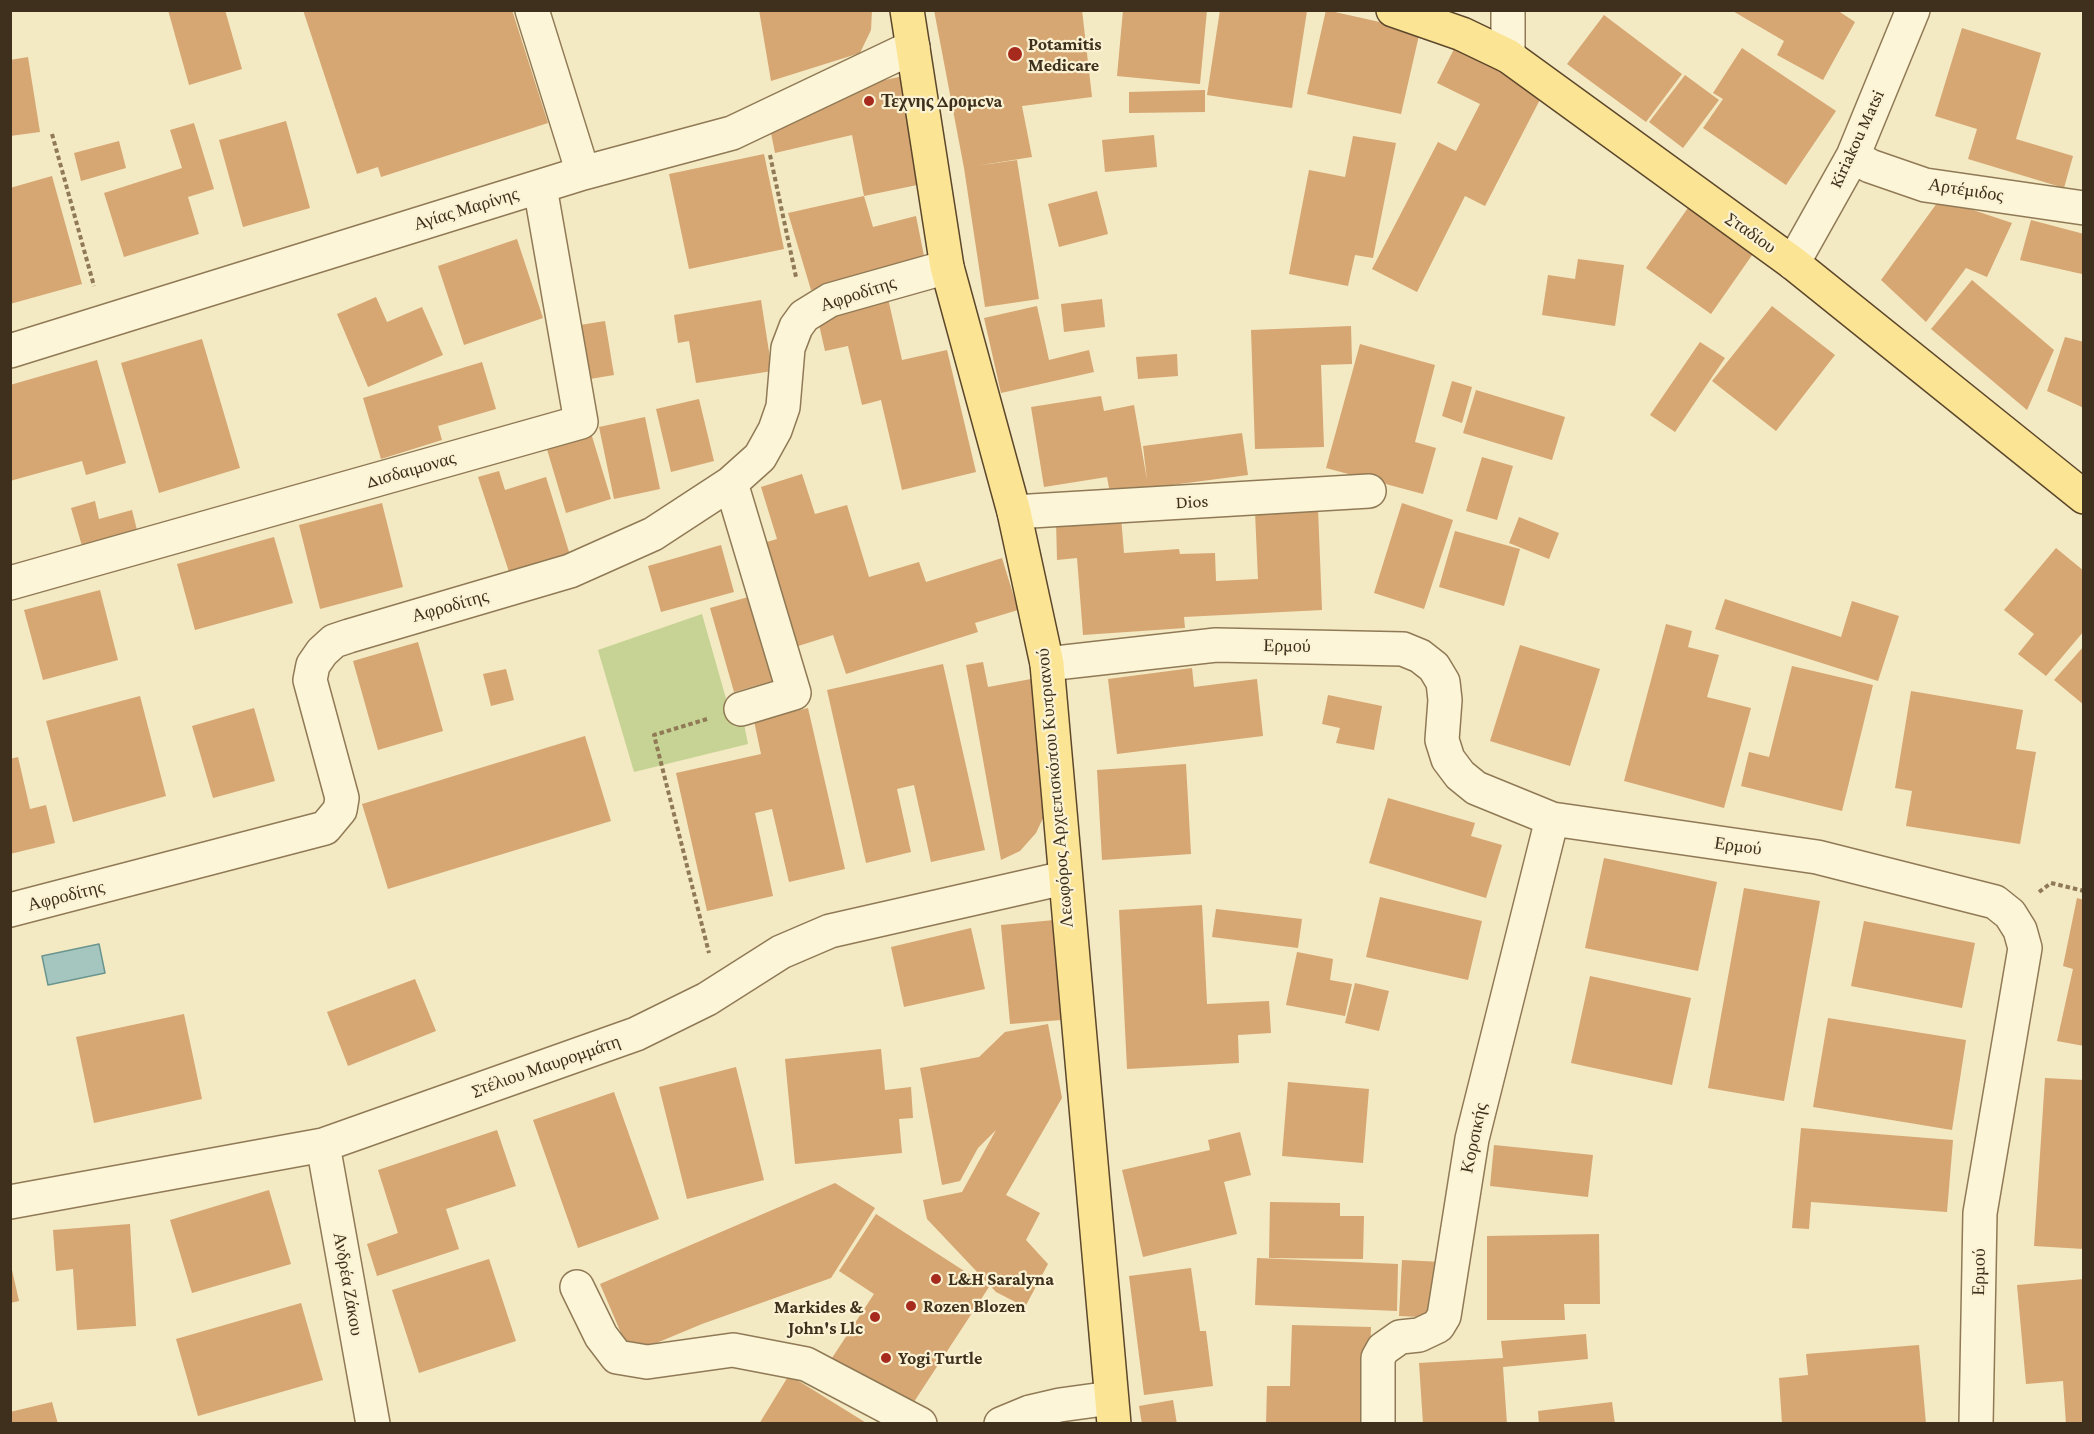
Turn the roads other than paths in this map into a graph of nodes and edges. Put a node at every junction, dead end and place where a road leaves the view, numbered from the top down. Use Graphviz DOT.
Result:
graph roads {
  1 [pos="532,10"];
  2 [pos="907,10"];
  3 [pos="1393,10"];
  4 [pos="1508,10"];
  5 [pos="1913,10"];
  6 [pos="913,46"];
  7 [pos="1508,56"];
  8 [pos="1853,156"];
  9 [pos="583,173"];
  10 [pos="540,187"];
  11 [pos="2084,208"];
  12 [pos="1793,263"];
  13 [pos="947,267"];
  14 [pos="10,351"];
  15 [pos="731,483"];
  16 [pos="1369,492"];
  17 [pos="2084,497"];
  18 [pos="1014,512"];
  19 [pos="10,583"];
  20 [pos="1047,664"];
  21 [pos="741,709"];
  22 [pos="1552,819"];
  23 [pos="1064,878"];
  24 [pos="10,910"];
  25 [pos="323,1145"];
  26 [pos="10,1202"];
  27 [pos="577,1287"];
  28 [pos="1113,1411"];
  29 [pos="372,1424"];
  30 [pos="920,1424"];
  31 [pos="1001,1424"];
  32 [pos="1378,1424"];
  33 [pos="1976,1424"];
  1 -- 9 [label="street"];
  2 -- 6 [label="main road, Λεωφόρος Αρχιεπισκόπου Κυπριανού"];
  3 -- 7 [label="main road, Σταδίου"];
  4 -- 7 [label="street"];
  5 -- 8 [label="street, Kiriakou Matsi"];
  6 -- 9 [label="street, Αγίας Μαρίνης"];
  6 -- 13 [label="main road, Λεωφόρος Αρχιεπισκόπου Κυπριανού"];
  7 -- 12 [label="main road, Σταδίου"];
  8 -- 11 [label="street, Αρτέμιδος"];
  8 -- 12 [label="street, Kiriakou Matsi"];
  9 -- 10 [label="street, Αγίας Μαρίνης"];
  10 -- 14 [label="street, Αγίας Μαρίνης"];
  10 -- 19 [label="street, Δισδαιμονας"];
  12 -- 17 [label="main road, Σταδίου"];
  13 -- 15 [label="street, Αφροδίτης"];
  13 -- 18 [label="main road, Λεωφόρος Αρχιεπισκόπου Κυπριανού"];
  15 -- 21 [label="street"];
  15 -- 24 [label="street, Αφροδίτης"];
  16 -- 18 [label="street, Dios"];
  18 -- 20 [label="main road, Λεωφόρος Αρχιεπισκόπου Κυπριανού"];
  20 -- 22 [label="street, Ερμού"];
  20 -- 23 [label="main road, Λεωφόρος Αρχιεπισκόπου Κυπριανού"];
  22 -- 32 [label="street, Κορσικής"];
  22 -- 33 [label="street, Ερμού"];
  23 -- 25 [label="street, Στέλιου Μαυρομμάτη"];
  23 -- 28 [label="main road, Λεωφόρος Αρχιεπισκόπου Κυπριανού"];
  25 -- 26 [label="street, Στέλιου Μαυρομμάτη"];
  25 -- 29 [label="street, Ανδρέα Ζάκου"];
  27 -- 30 [label="street"];
  28 -- 31 [label="street, Λεωφόρος Αρχιεπισκόπου Κυπριανού"];
}
